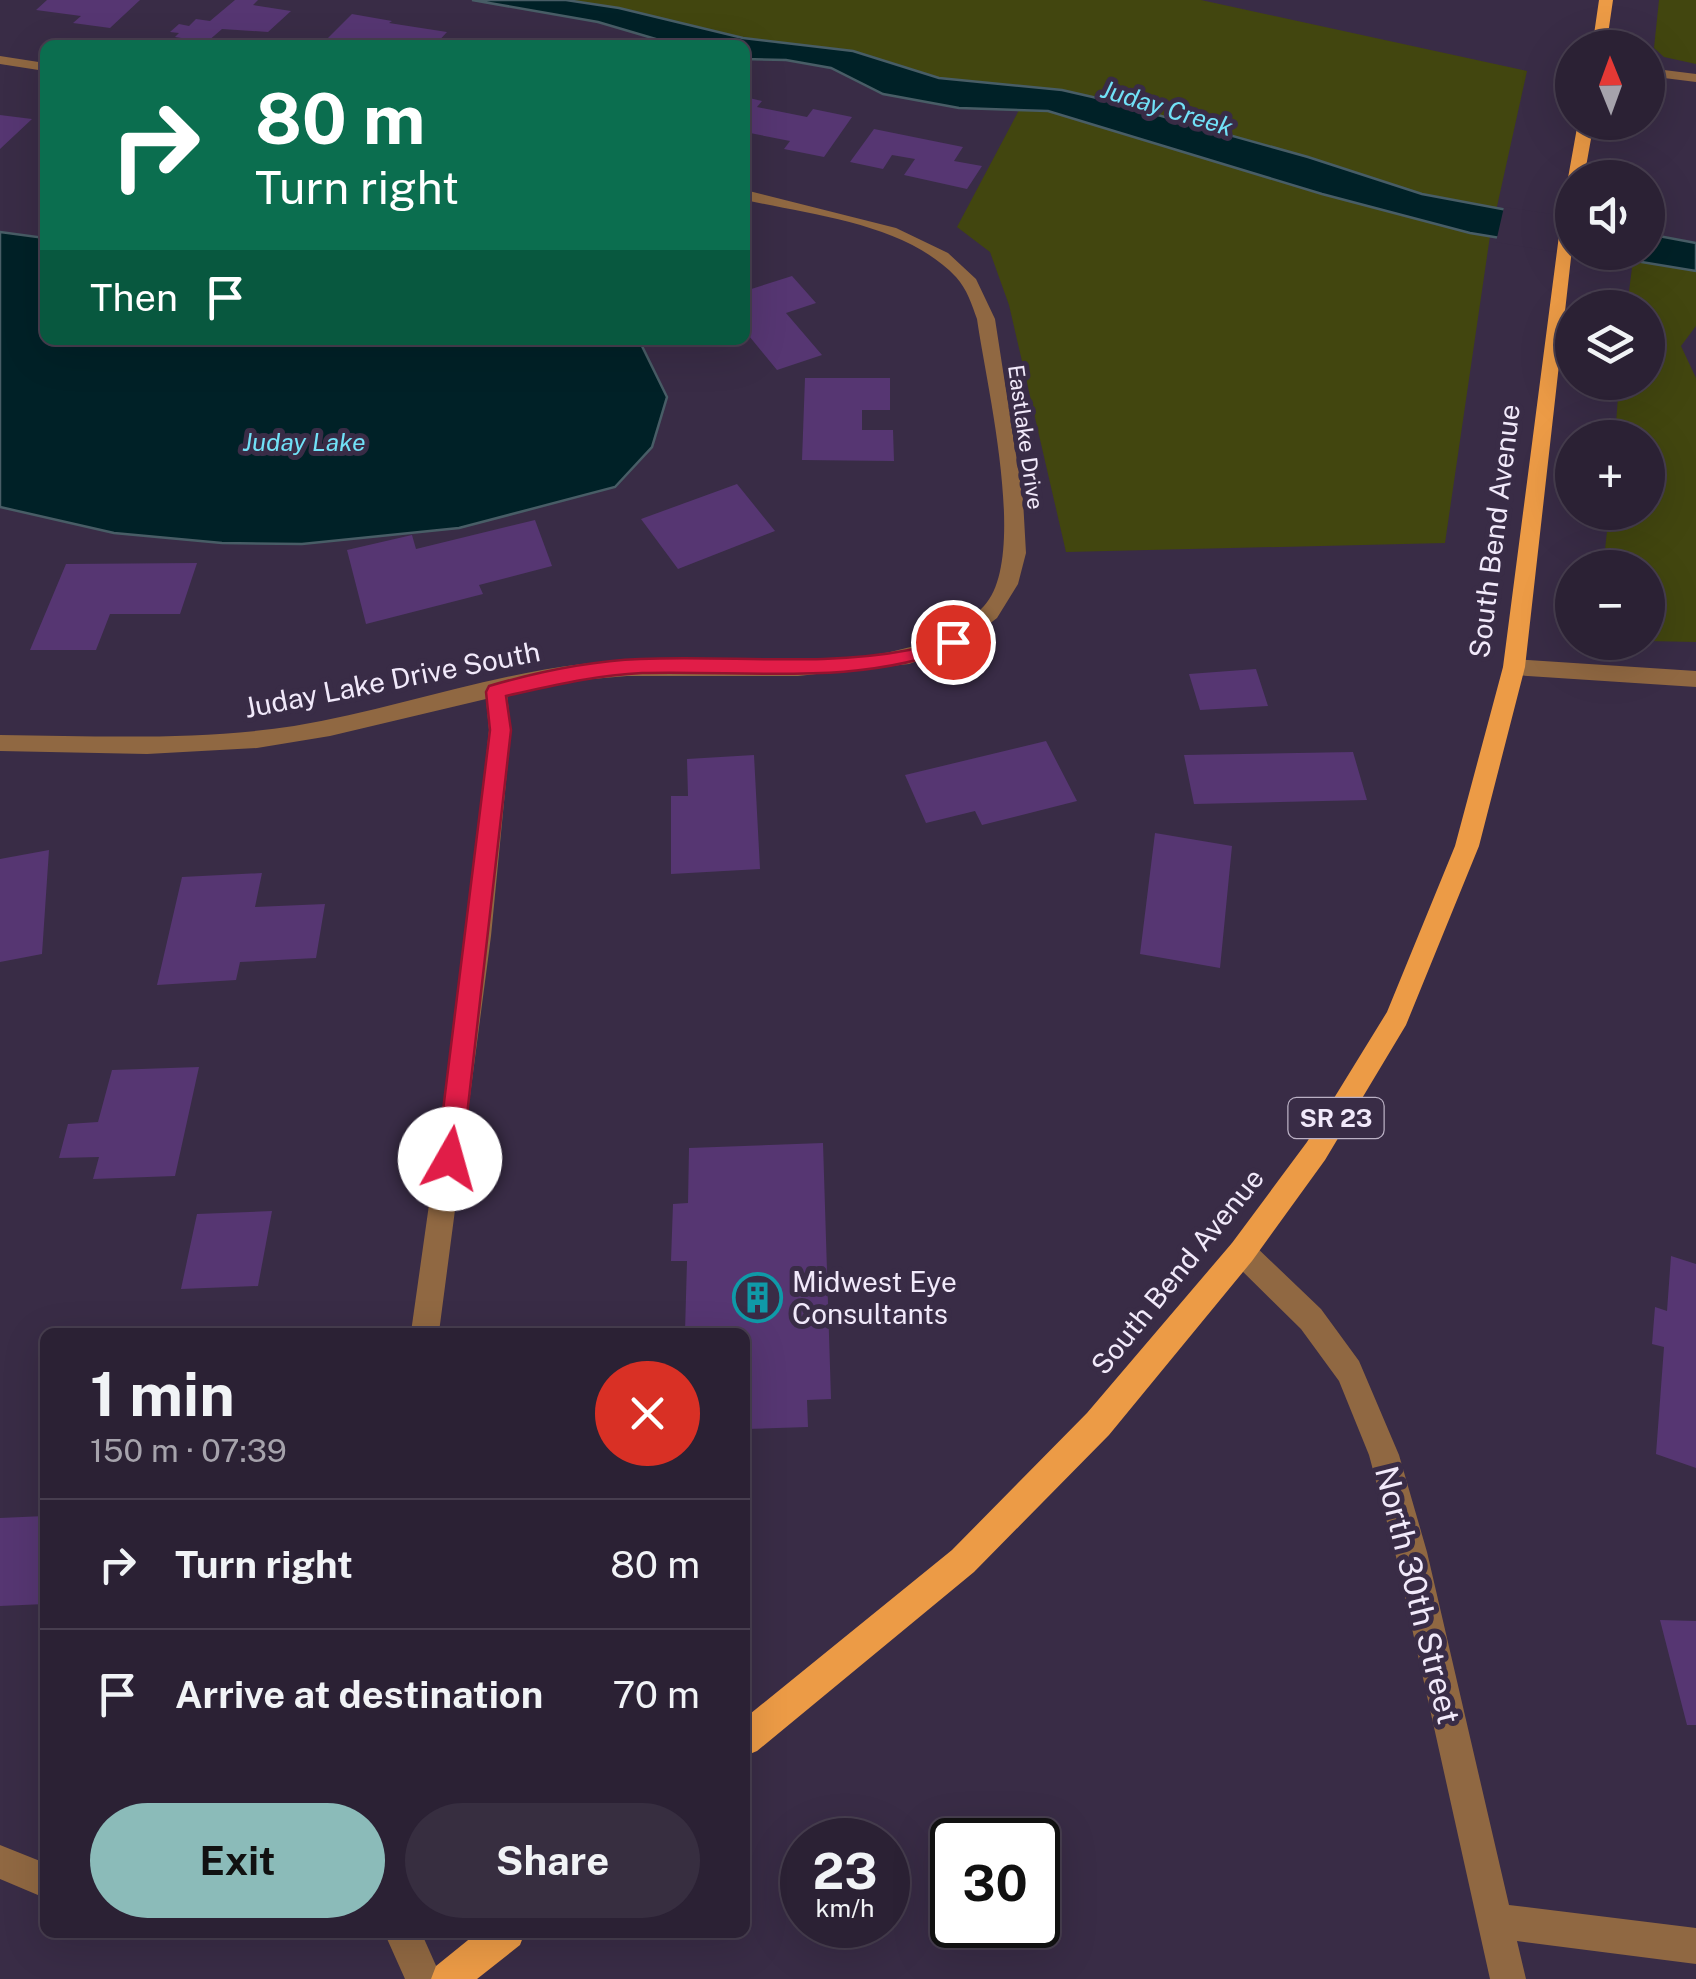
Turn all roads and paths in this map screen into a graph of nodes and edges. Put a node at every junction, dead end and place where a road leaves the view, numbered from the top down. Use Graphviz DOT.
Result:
graph roads {
  1 [pos="1606,0"];
  2 [pos="1602,30"];
  3 [pos="0,60"];
  4 [pos="40,66"];
  5 [pos="1665,74"];
  6 [pos="1696,78"];
  7 [pos="750,196"];
  8 [pos="1561,270"];
  9 [pos="968,632"];
  10 [pos="1514,668"];
  11 [pos="1696,678"];
  12 [pos="496,692"];
  13 [pos="0,742"];
  14 [pos="1242,1252"];
  15 [pos="426,1328"];
  16 [pos="750,1735"];
  17 [pos="0,1862"];
  18 [pos="40,1879"];
  19 [pos="1495,1921"];
  20 [pos="405,1938"];
  21 [pos="500,1938"];
  22 [pos="1696,1946"];
  23 [pos="424,1979"];
  24 [pos="450,1979"];
  25 [pos="1508,1979"];
  1 -- 2 [label="main road"];
  3 -- 4 [label="street"];
  5 -- 6 [label="street"];
  7 -- 9 [label="street, Eastlake Drive"];
  8 -- 10 [label="main road, South Bend Avenue / SR 23"];
  9 -- 12 [label="street, Juday Lake Drive South"];
  10 -- 11 [label="street"];
  10 -- 14 [label="main road, South Bend Avenue / SR 23"];
  12 -- 13 [label="street, Juday Lake Drive South"];
  12 -- 15 [label="street"];
  14 -- 16 [label="main road, South Bend Avenue / SR 23"];
  14 -- 19 [label="street, North 30th Street"];
  17 -- 18 [label="street"];
  19 -- 22 [label="street"];
  19 -- 25 [label="street, North 30th Street"];
  20 -- 23 [label="street"];
  21 -- 24 [label="main road"];
}
